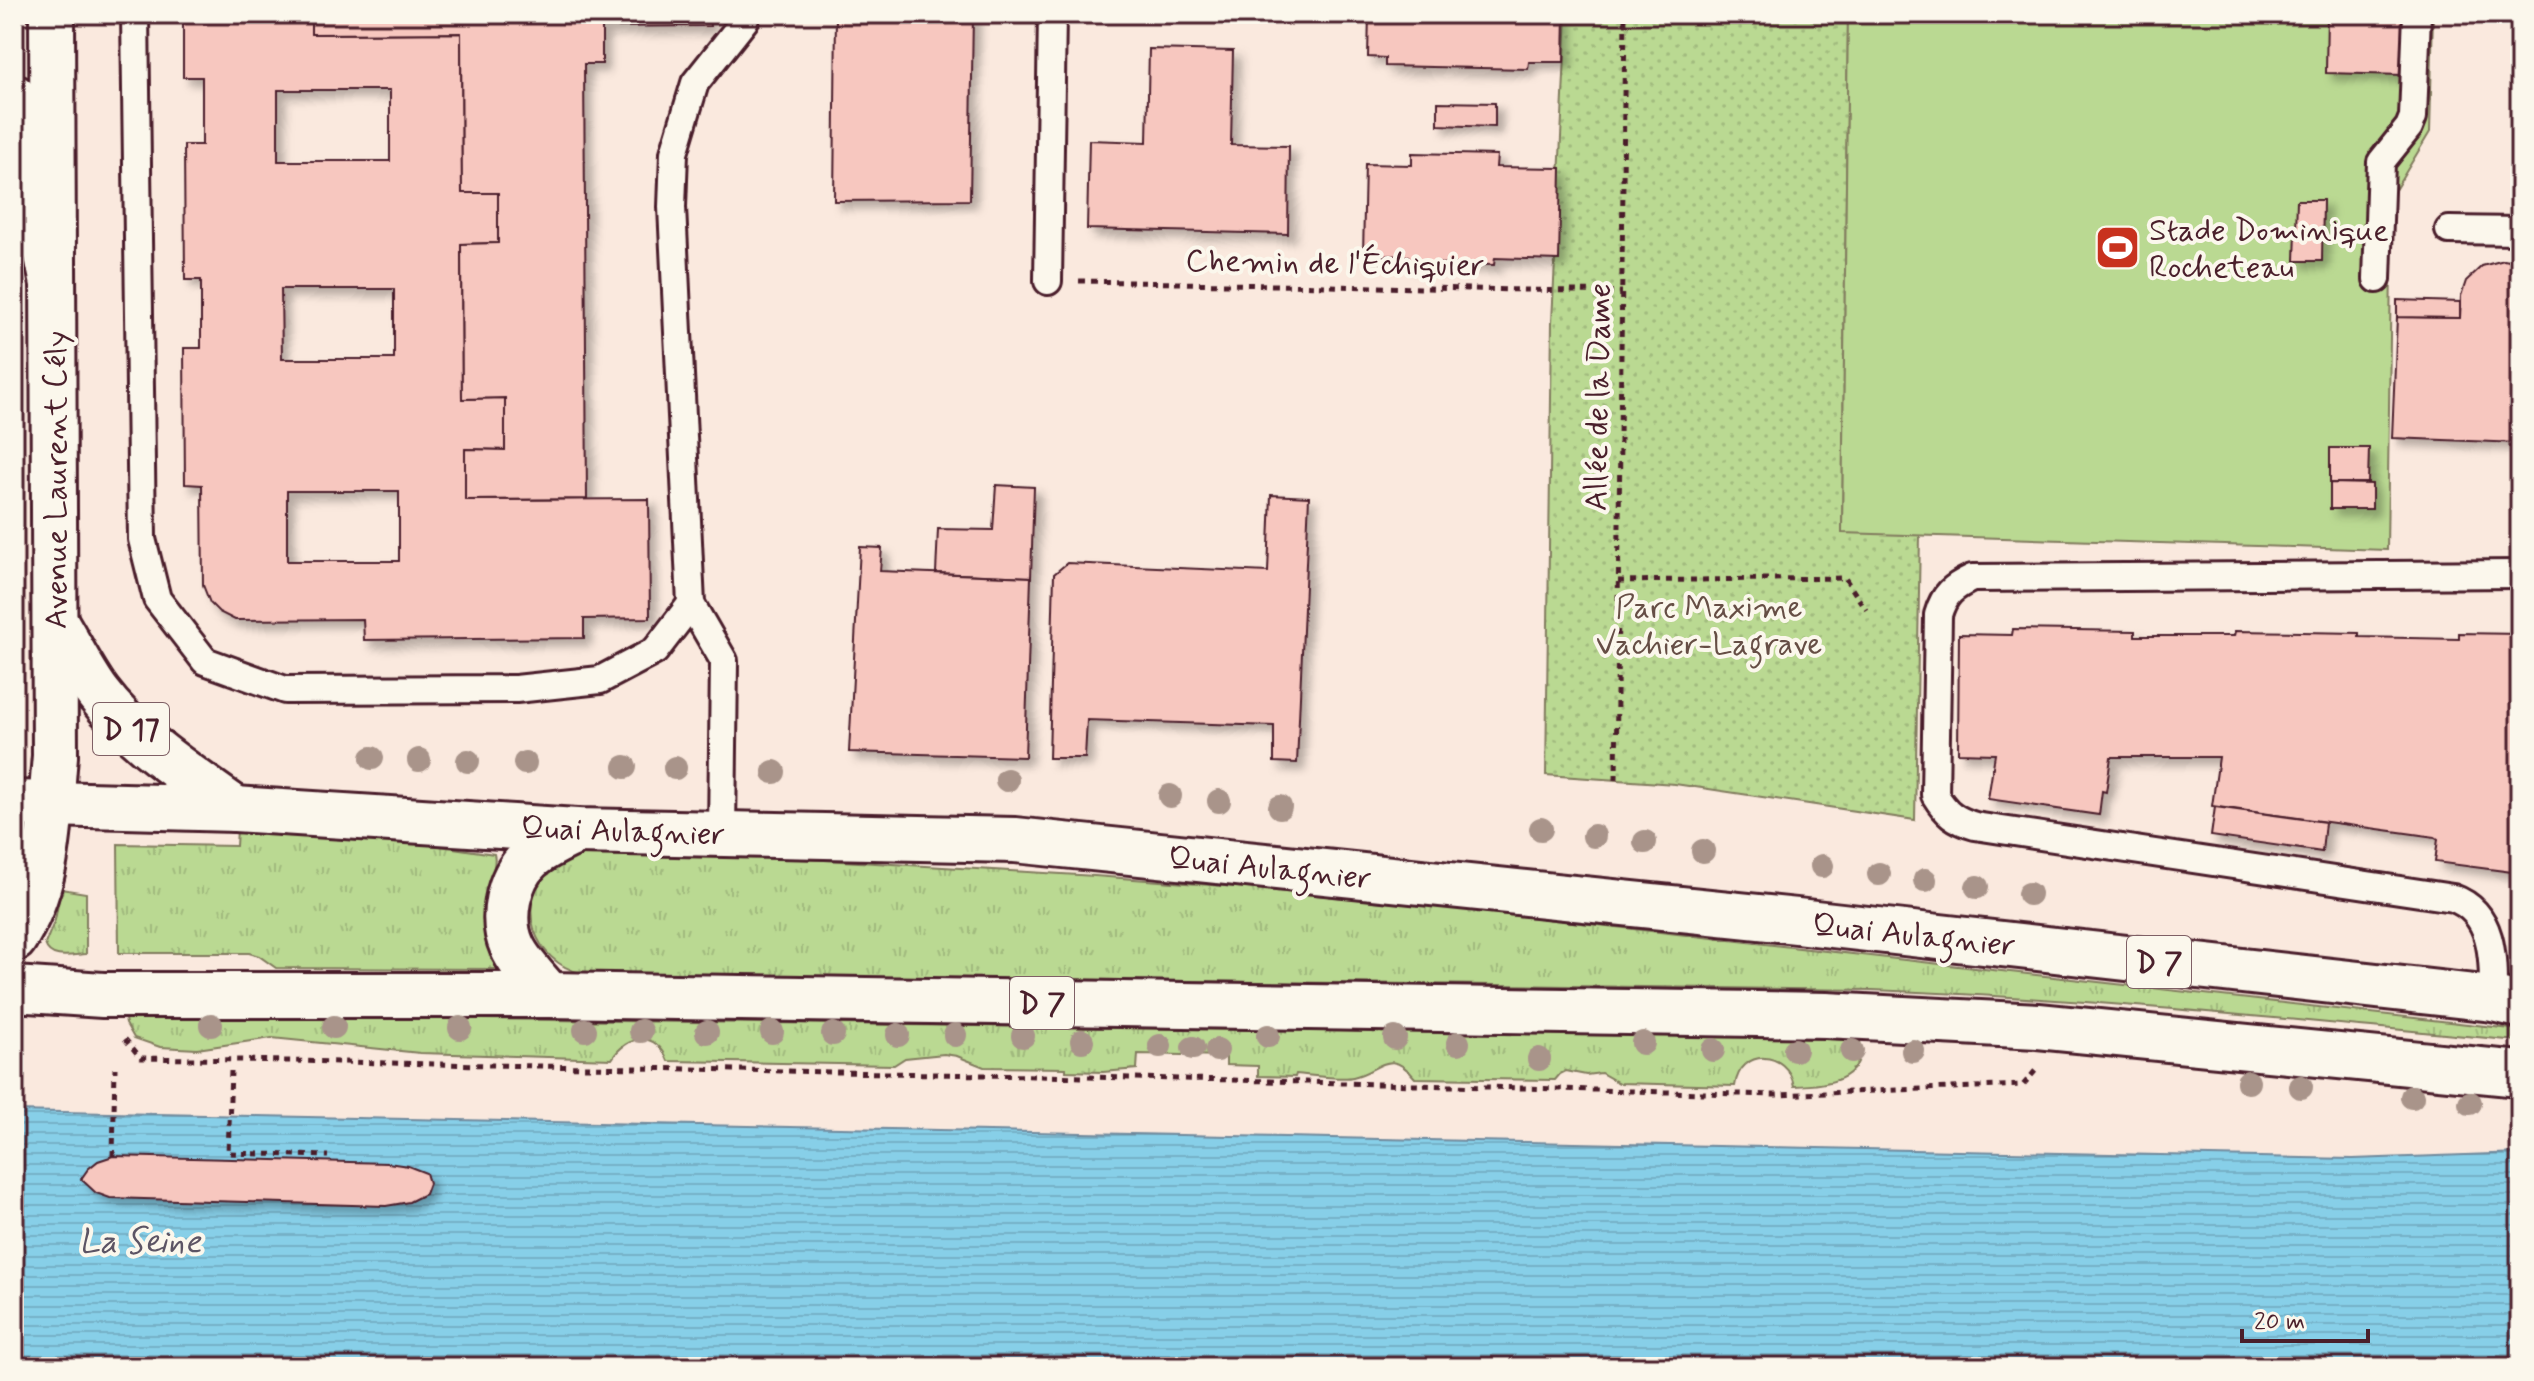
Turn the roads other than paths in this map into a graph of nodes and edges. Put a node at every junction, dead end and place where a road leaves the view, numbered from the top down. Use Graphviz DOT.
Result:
graph roads {
  1 [pos="52,14"];
  2 [pos="135,14"];
  3 [pos="745,14"];
  4 [pos="1052,14"];
  5 [pos="2417,14"];
  6 [pos="14,97"];
  7 [pos="2449,230"];
  8 [pos="2520,231"];
  9 [pos="2377,279"];
  10 [pos="1048,281"];
  11 [pos="53,284"];
  12 [pos="2520,574"];
  13 [pos="691,604"];
  14 [pos="56,623"];
  15 [pos="32,804"];
  16 [pos="235,809"];
  17 [pos="577,831"];
  18 [pos="722,833"];
  19 [pos="14,939"];
  20 [pos="14,989"];
  21 [pos="549,995"];
  22 [pos="2506,1002"];
  23 [pos="2520,1074"];
  1 -- 11 [label="main road, Avenue Laurent Cély / D 17"];
  2 -- 13 [label="lane"];
  3 -- 13 [label="lane"];
  4 -- 10 [label="lane"];
  5 -- 9 [label="lane"];
  6 -- 11 [label="main road"];
  7 -- 8 [label="lane"];
  11 -- 14 [label="main road, Avenue Laurent Cély / D 17"];
  12 -- 22 [label="lane"];
  13 -- 18 [label="lane"];
  14 -- 15 [label="main road, Avenue Laurent Cély / D 17"];
  14 -- 16 [label="main road, D 17"];
  15 -- 16 [label="main road, Quai Aulagnier / D 7"];
  15 -- 19 [label="main road, Avenue Laurent Cély / D 17"];
  16 -- 17 [label="main road, Quai Aulagnier / D 7"];
  17 -- 18 [label="main road, Quai Aulagnier / D 7"];
  17 -- 21 [label="main road"];
  18 -- 22 [label="main road, Quai Aulagnier / D 7"];
  20 -- 21 [label="main road, D 7"];
  21 -- 23 [label="main road, D 7"];
}
